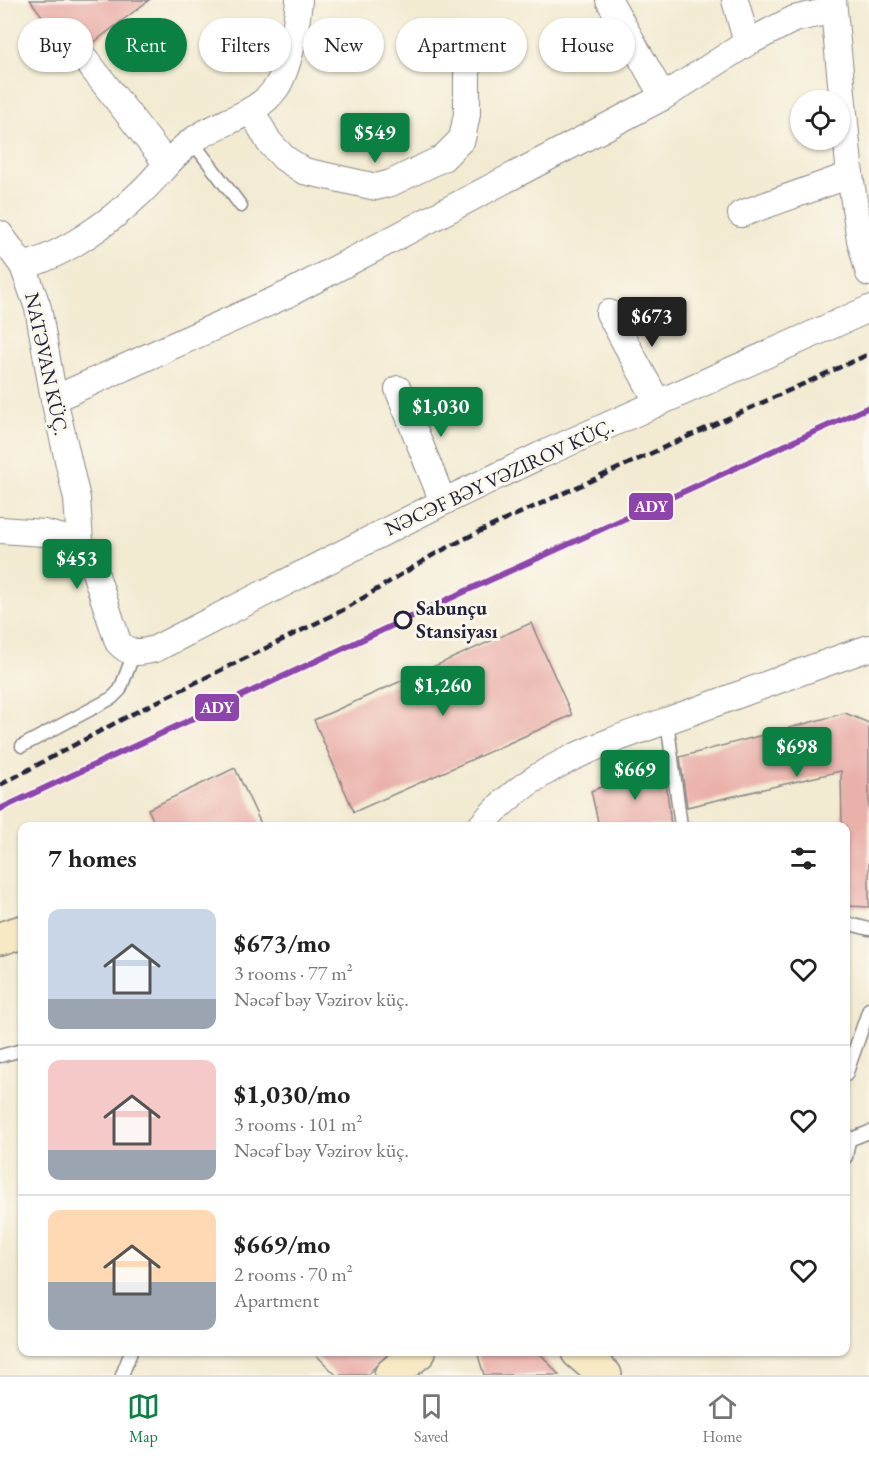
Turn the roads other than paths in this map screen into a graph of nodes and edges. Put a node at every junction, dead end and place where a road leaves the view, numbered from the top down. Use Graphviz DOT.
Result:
graph roads {
  1 [pos="299,0"];
  2 [pos="609,0"];
  3 [pos="735,0"];
  4 [pos="833,5"];
  5 [pos="747,43"];
  6 [pos="93,69"];
  7 [pos="467,74"];
  8 [pos="663,97"];
  9 [pos="251,110"];
  10 [pos="192,141"];
  11 [pos="166,164"];
  12 [pos="850,175"];
  13 [pos="241,206"];
  14 [pos="741,214"];
  15 [pos="0,234"];
  16 [pos="23,266"];
  17 [pos="869,273"];
  18 [pos="869,309"];
  19 [pos="609,314"];
  20 [pos="398,390"];
  21 [pos="54,399"];
  22 [pos="658,403"];
  23 [pos="443,502"];
  24 [pos="0,530"];
  25 [pos="80,542"];
  26 [pos="869,648"];
  27 [pos="134,653"];
  28 [pos="667,721"];
  29 [pos="22,746"];
  30 [pos="484,822"];
  31 [pos="680,822"];
  32 [pos="850,924"];
  33 [pos="869,929"];
  34 [pos="18,933"];
  35 [pos="0,939"];
  36 [pos="869,1009"];
  37 [pos="18,1051"];
  38 [pos="0,1056"];
  39 [pos="850,1064"];
  40 [pos="869,1132"];
  41 [pos="850,1136"];
  42 [pos="129,1356"];
  43 [pos="414,1356"];
  44 [pos="583,1356"];
  45 [pos="122,1375"];
  46 [pos="391,1375"];
  47 [pos="605,1375"];
  1 -- 9 [label="street, NATƏVAN KÜÇ."];
  2 -- 8 [label="street"];
  3 -- 5 [label="street"];
  4 -- 5 [label="street"];
  4 -- 12 [label="street"];
  5 -- 8 [label="street"];
  6 -- 11 [label="street"];
  7 -- 9 [label="street"];
  8 -- 21 [label="street"];
  9 -- 10 [label="street, NATƏVAN KÜÇ."];
  10 -- 11 [label="street, NATƏVAN KÜÇ."];
  10 -- 13 [label="lane"];
  11 -- 16 [label="street, NATƏVAN KÜÇ."];
  12 -- 14 [label="street"];
  12 -- 17 [label="street"];
  15 -- 16 [label="street"];
  16 -- 21 [label="street, NATƏVAN KÜÇ."];
  18 -- 22 [label="street, NƏCƏF BƏY VƏZIROV KÜÇ."];
  19 -- 22 [label="street"];
  20 -- 23 [label="street"];
  21 -- 25 [label="street, NATƏVAN KÜÇ."];
  22 -- 23 [label="street, NƏCƏF BƏY VƏZIROV KÜÇ."];
  23 -- 27 [label="street, NƏCƏF BƏY VƏZIROV KÜÇ."];
  24 -- 25 [label="street"];
  25 -- 27 [label="street, NATƏVAN KÜÇ."];
  26 -- 28 [label="street"];
  27 -- 29 [label="lane"];
  28 -- 30 [label="street"];
  28 -- 31 [label="lane"];
  32 -- 33 [label="lane"];
  34 -- 35 [label="street"];
  36 -- 39 [label="lane"];
  37 -- 38 [label="lane"];
  40 -- 41 [label="lane"];
  42 -- 45 [label="lane"];
  43 -- 46 [label="street"];
  44 -- 47 [label="street"];
}
